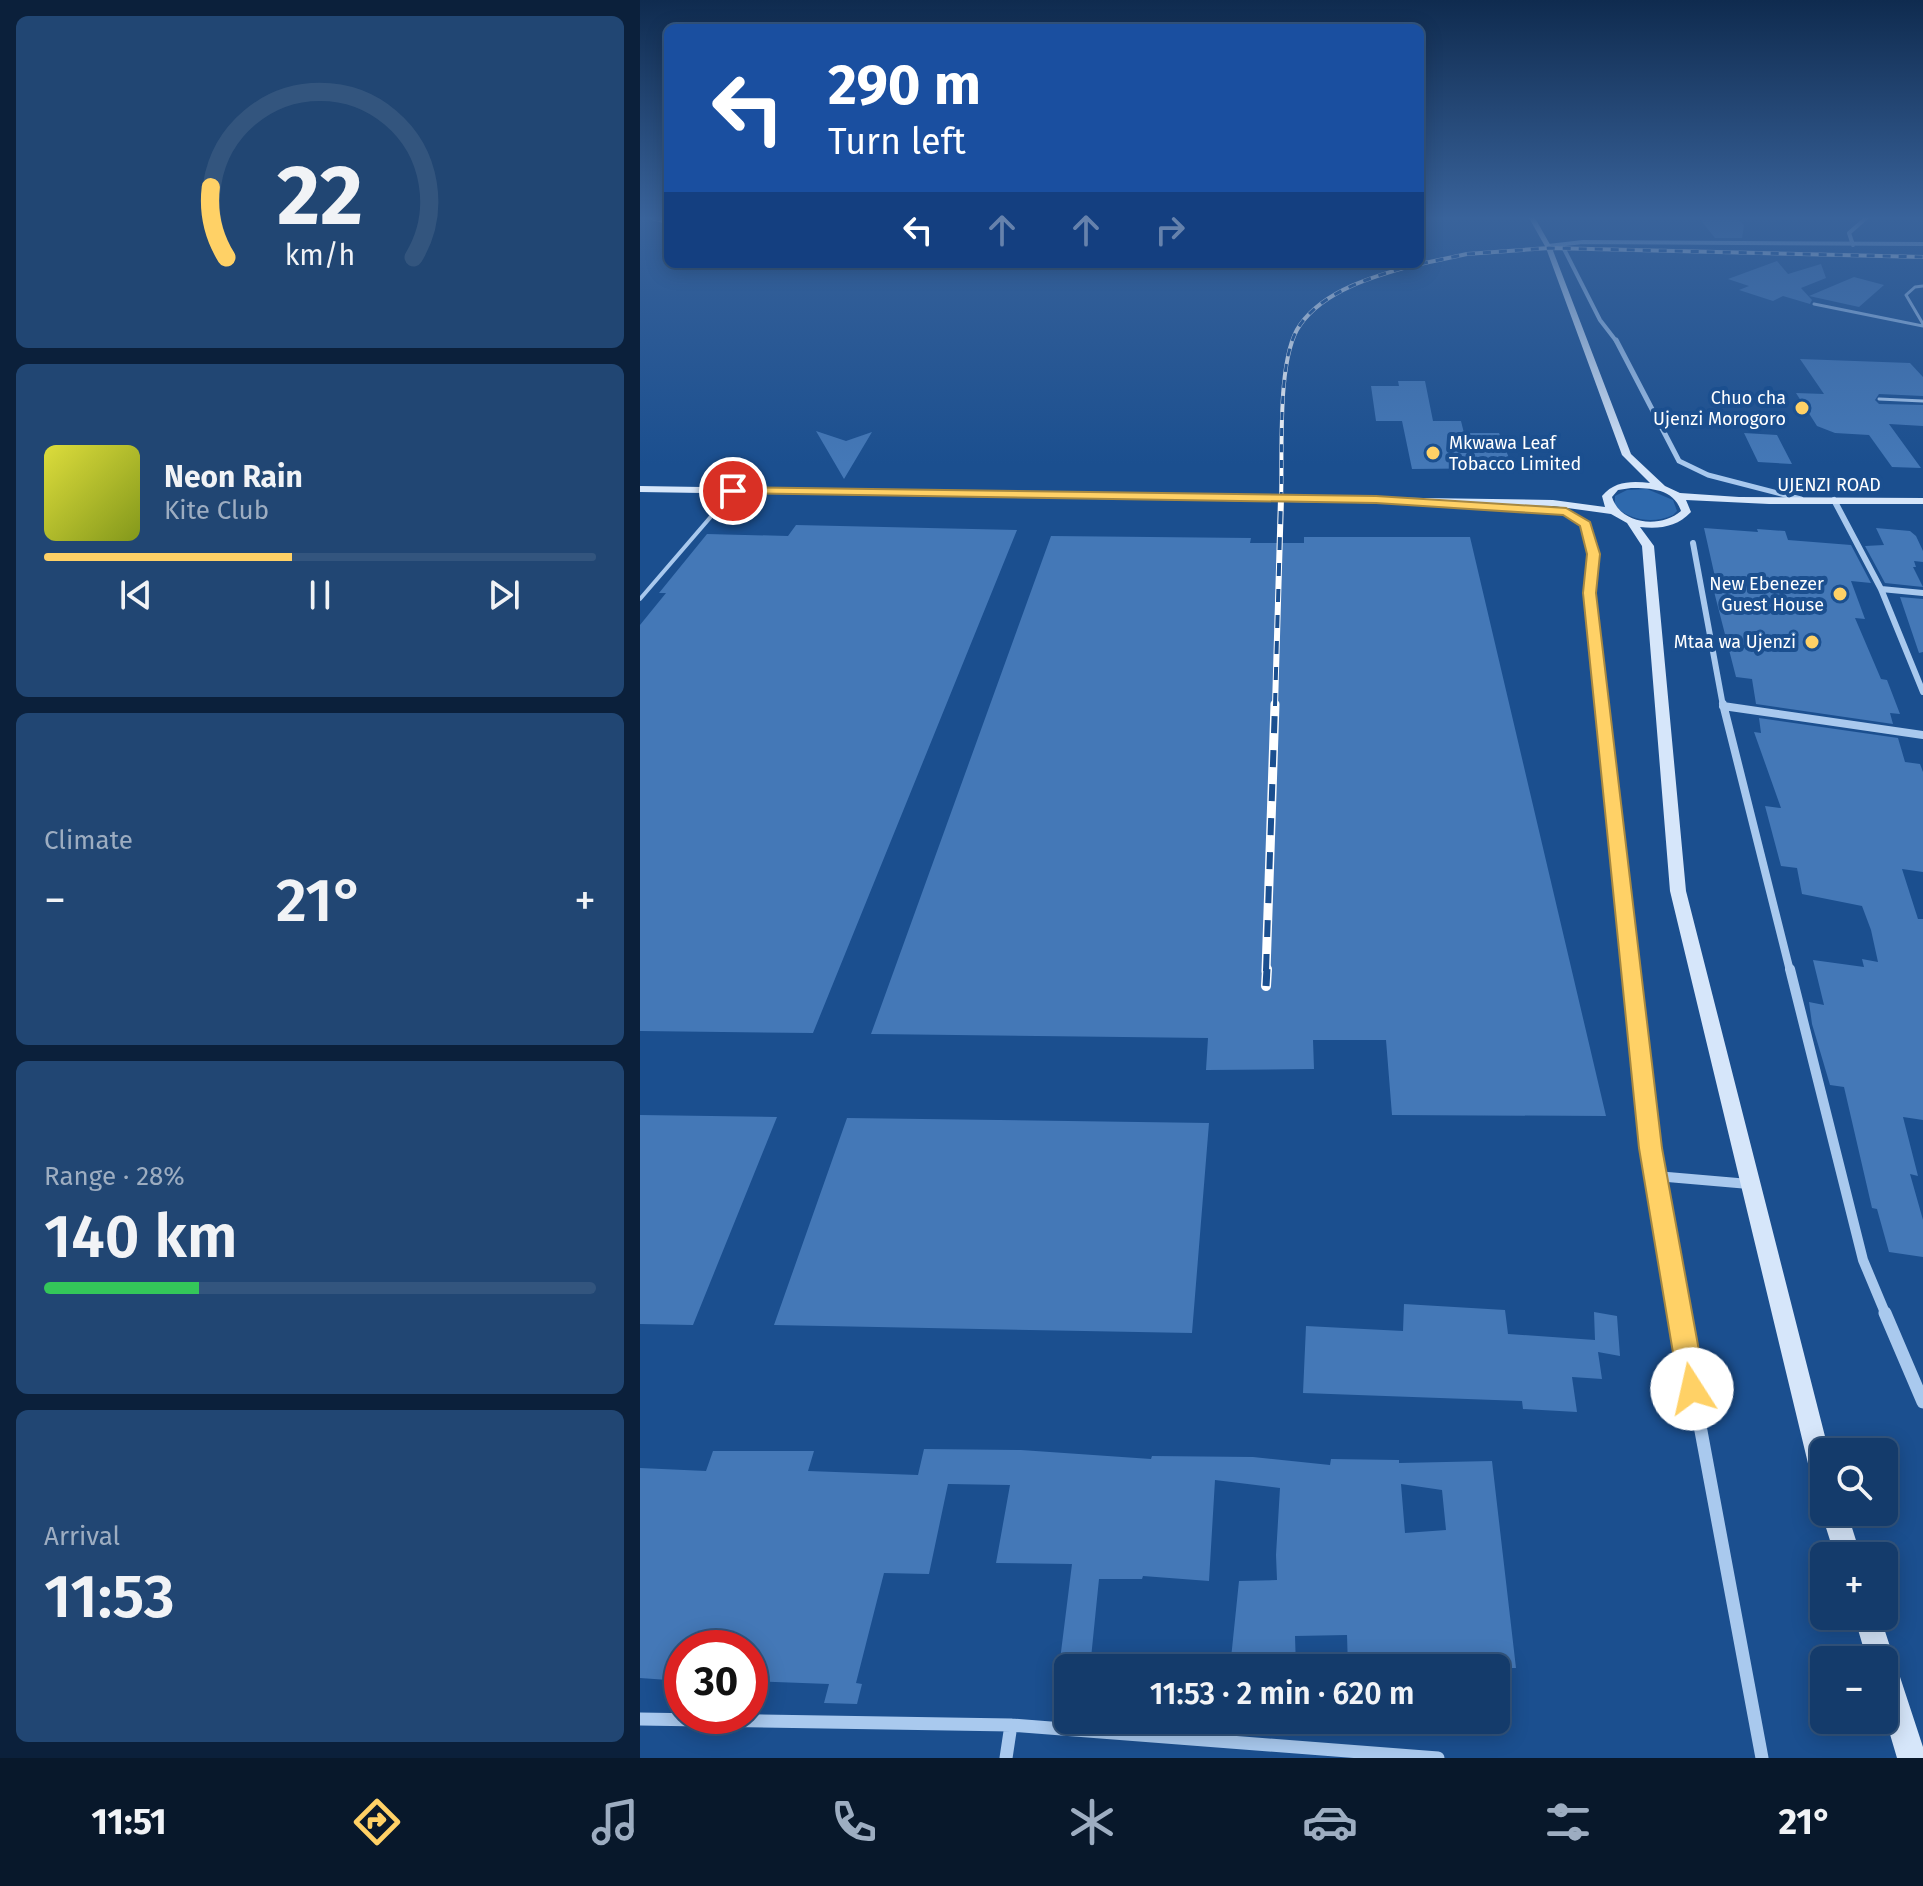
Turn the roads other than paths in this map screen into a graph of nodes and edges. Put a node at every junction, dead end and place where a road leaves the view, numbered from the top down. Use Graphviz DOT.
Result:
graph roads {
  1 [pos="1568,300"];
  2 [pos="1590,300"];
  3 [pos="1909,300"];
  4 [pos="1814,304"];
  5 [pos="1923,325"];
  6 [pos="1879,399"];
  7 [pos="1923,401"];
  8 [pos="1627,455"];
  9 [pos="1622,486"];
  10 [pos="1661,488"];
  11 [pos="640,489"];
  12 [pos="733,491"];
  13 [pos="1607,496"];
  14 [pos="1678,496"];
  15 [pos="1376,499"];
  16 [pos="1801,499"];
  17 [pos="1834,500"];
  18 [pos="1923,501"];
  19 [pos="1735,502"];
  20 [pos="1553,503"];
  21 [pos="1614,511"];
  22 [pos="1684,516"];
  23 [pos="1630,520"];
  24 [pos="1667,524"];
  25 [pos="1693,543"];
  26 [pos="1648,546"];
  27 [pos="1881,589"];
  28 [pos="1923,593"];
  29 [pos="640,599"];
  30 [pos="1923,692"];
  31 [pos="1723,706"];
  32 [pos="1923,735"];
  33 [pos="1656,1176"];
  34 [pos="1749,1184"];
  35 [pos="1923,1402"];
  36 [pos="1813,1438"];
  37 [pos="1898,1714"];
  38 [pos="640,1719"];
  39 [pos="1011,1725"];
  40 [pos="1006,1758"];
  41 [pos="1438,1758"];
  42 [pos="1762,1758"];
  43 [pos="1912,1758"];
  1 -- 8 [label="street"];
  2 -- 16 [label="street"];
  3 -- 5 [label="lane"];
  4 -- 5 [label="lane"];
  6 -- 7 [label="lane"];
  8 -- 9 [label="street"];
  8 -- 10 [label="street"];
  9 -- 10 [label="street"];
  9 -- 13 [label="street"];
  10 -- 14 [label="street"];
  11 -- 12 [label="street"];
  12 -- 15 [label="street"];
  12 -- 29 [label="lane"];
  13 -- 20 [label="street"];
  13 -- 21 [label="street"];
  14 -- 19 [label="street"];
  14 -- 22 [label="street"];
  15 -- 20 [label="street"];
  15 -- 33 [label="street"];
  16 -- 17 [label="street, UJENZI ROAD"];
  16 -- 19 [label="street, UJENZI ROAD"];
  17 -- 18 [label="street, UJENZI ROAD"];
  17 -- 27 [label="street"];
  19 -- 22 [label="street"];
  20 -- 21 [label="street"];
  21 -- 23 [label="street"];
  22 -- 24 [label="street"];
  23 -- 24 [label="street"];
  23 -- 26 [label="street"];
  24 -- 26 [label="street"];
  25 -- 31 [label="street"];
  26 -- 34 [label="street"];
  27 -- 28 [label="street"];
  27 -- 30 [label="street"];
  31 -- 32 [label="street"];
  31 -- 35 [label="street"];
  33 -- 34 [label="street"];
  33 -- 42 [label="street"];
  34 -- 36 [label="street"];
  37 -- 43 [label="street"];
  38 -- 39 [label="street"];
  39 -- 40 [label="street"];
  39 -- 41 [label="street"];
}
